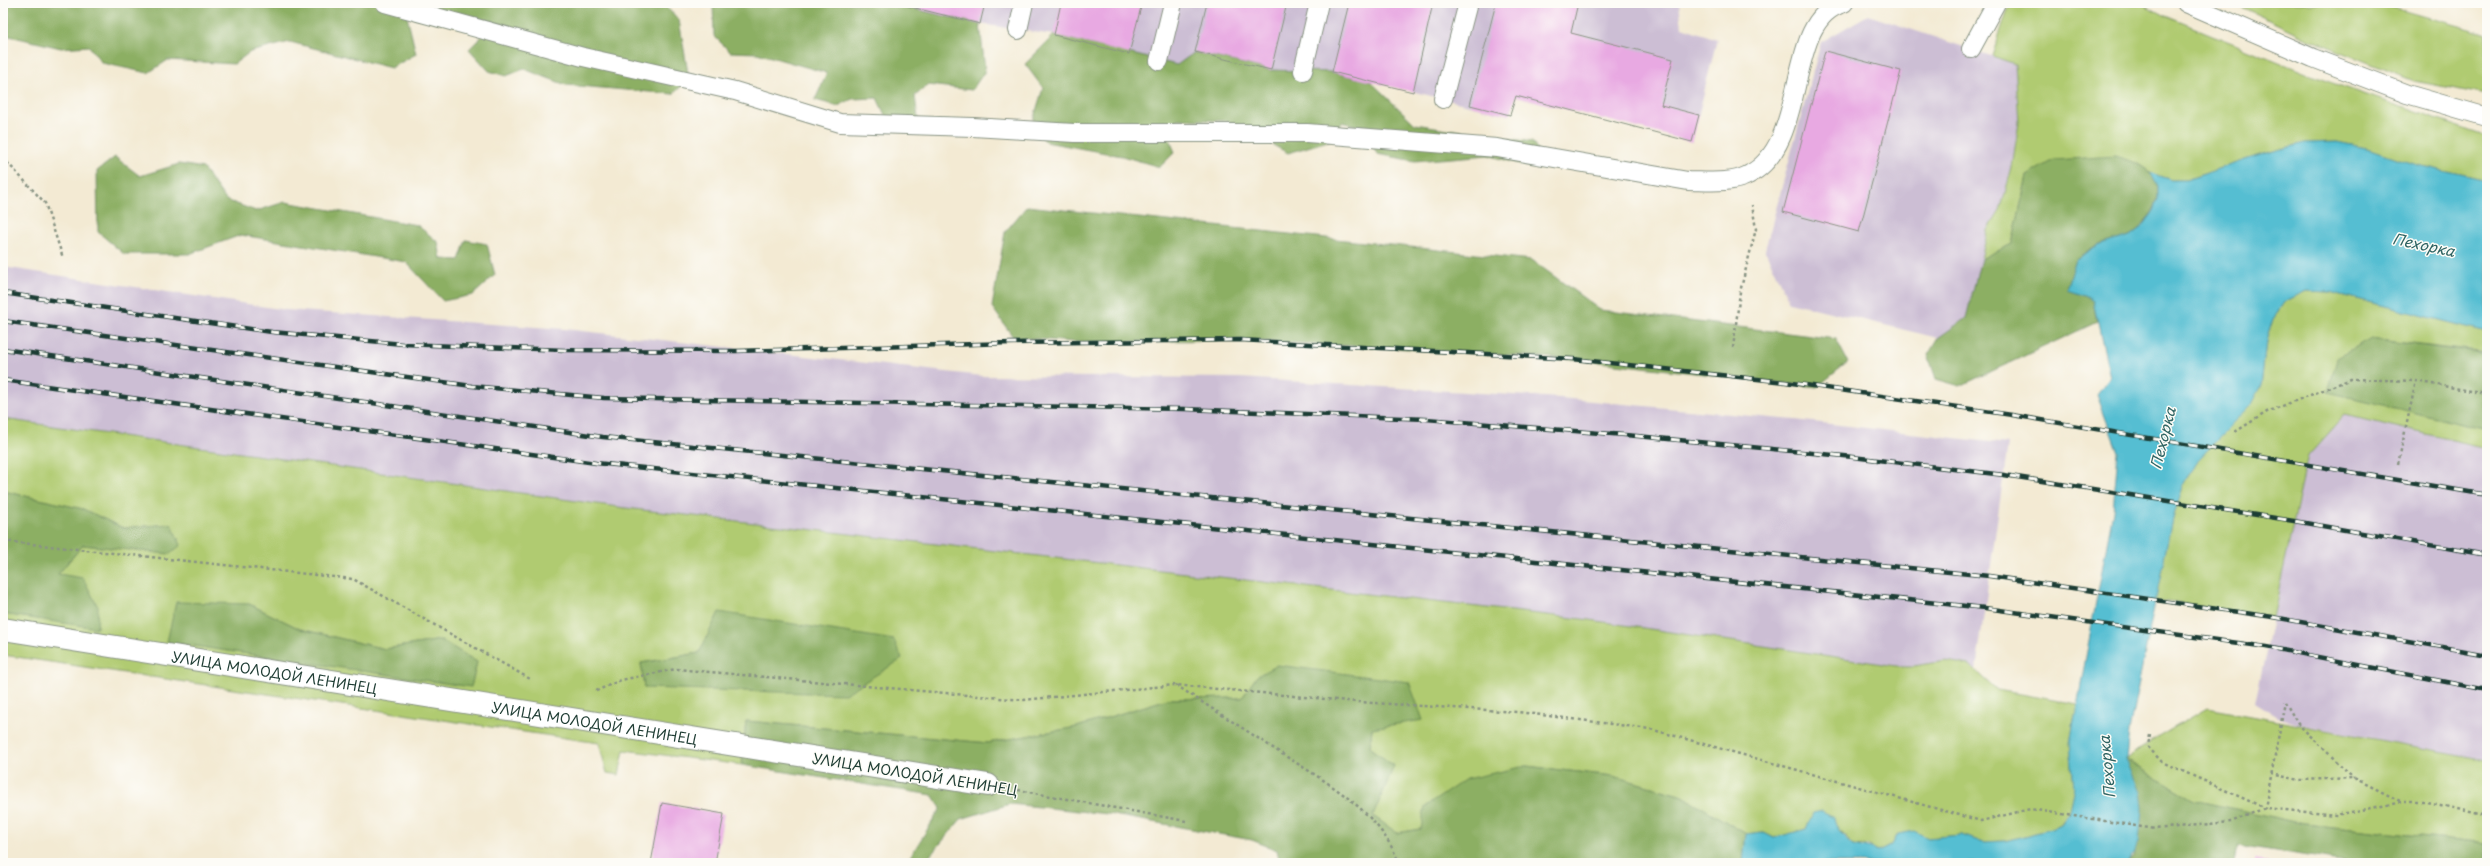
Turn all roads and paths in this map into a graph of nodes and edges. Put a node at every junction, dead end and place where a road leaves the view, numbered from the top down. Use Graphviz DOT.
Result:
graph roads {
  1 [pos="385,3"];
  2 [pos="1024,3"];
  3 [pos="1173,3"];
  4 [pos="1320,3"];
  5 [pos="1468,3"];
  6 [pos="1844,3"];
  7 [pos="1996,3"];
  8 [pos="2186,3"];
  9 [pos="1018,30"];
  10 [pos="1971,49"];
  11 [pos="1159,61"];
  12 [pos="1303,72"];
  13 [pos="1443,99"];
  14 [pos="2487,117"];
  15 [pos="3,158"];
  16 [pos="1748,175"];
  17 [pos="63,258"];
  18 [pos="1733,348"];
  19 [pos="2416,381"];
  20 [pos="2487,394"];
  21 [pos="2236,432"];
  22 [pos="2398,464"];
  23 [pos="3,541"];
  24 [pos="3,629"];
  25 [pos="536,682"];
  26 [pos="1176,685"];
  27 [pos="592,692"];
  28 [pos="2150,735"];
  29 [pos="2271,774"];
  30 [pos="2354,778"];
  31 [pos="988,785"];
  32 [pos="2402,802"];
  33 [pos="2265,808"];
  34 [pos="2487,816"];
  35 [pos="1186,821"];
  36 [pos="1399,863"];
  1 -- 16 [label="lane"];
  2 -- 9 [label="lane"];
  3 -- 11 [label="lane"];
  4 -- 12 [label="lane"];
  5 -- 13 [label="lane"];
  6 -- 16 [label="lane"];
  7 -- 10 [label="lane"];
  8 -- 14 [label="lane"];
  15 -- 17 [label="path"];
  16 -- 18 [label="path"];
  19 -- 20 [label="path"];
  19 -- 21 [label="path"];
  19 -- 22 [label="path"];
  23 -- 25 [label="path"];
  24 -- 31 [label="street, УЛИЦА МОЛОДОЙ ЛЕНИНЕЦ"];
  26 -- 27 [label="path"];
  26 -- 33 [label="path"];
  26 -- 36 [label="path"];
  28 -- 33 [label="path"];
  29 -- 30 [label="path"];
  29 -- 30 [label="path"];
  29 -- 33 [label="path"];
  30 -- 32 [label="path"];
  31 -- 35 [label="path, УЛИЦА МОЛОДОЙ ЛЕНИНЕЦ"];
  32 -- 33 [label="path"];
  32 -- 34 [label="path"];
}
